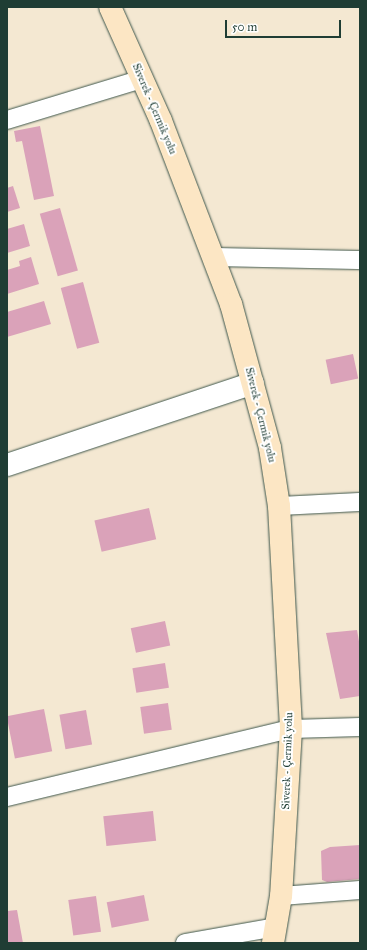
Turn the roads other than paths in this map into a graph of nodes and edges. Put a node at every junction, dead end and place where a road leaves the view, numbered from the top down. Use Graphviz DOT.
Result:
graph roads {
  1 [pos="110,7"];
  2 [pos="142,79"];
  3 [pos="7,120"];
  4 [pos="213,257"];
  5 [pos="360,260"];
  6 [pos="253,383"];
  7 [pos="7,465"];
  8 [pos="360,502"];
  9 [pos="279,506"];
  10 [pos="360,506"];
  11 [pos="360,727"];
  12 [pos="290,729"];
  13 [pos="7,797"];
  14 [pos="360,890"];
  15 [pos="281,896"];
  16 [pos="274,935"];
  17 [pos="185,943"];
  1 -- 2 [label="main road, Siverek - Çermik yolu"];
  2 -- 3 [label="street"];
  2 -- 4 [label="main road, Siverek - Çermik yolu"];
  4 -- 5 [label="street"];
  4 -- 6 [label="main road, Siverek - Çermik yolu"];
  6 -- 7 [label="street"];
  6 -- 9 [label="main road, Siverek - Çermik yolu"];
  8 -- 9 [label="street"];
  8 -- 10 [label="street"];
  9 -- 12 [label="main road, Siverek - Çermik yolu"];
  11 -- 12 [label="street"];
  12 -- 13 [label="street"];
  12 -- 15 [label="main road, Siverek - Çermik yolu"];
  14 -- 15 [label="street"];
  15 -- 16 [label="main road, Siverek - Çermik yolu"];
  16 -- 17 [label="street"];
}
